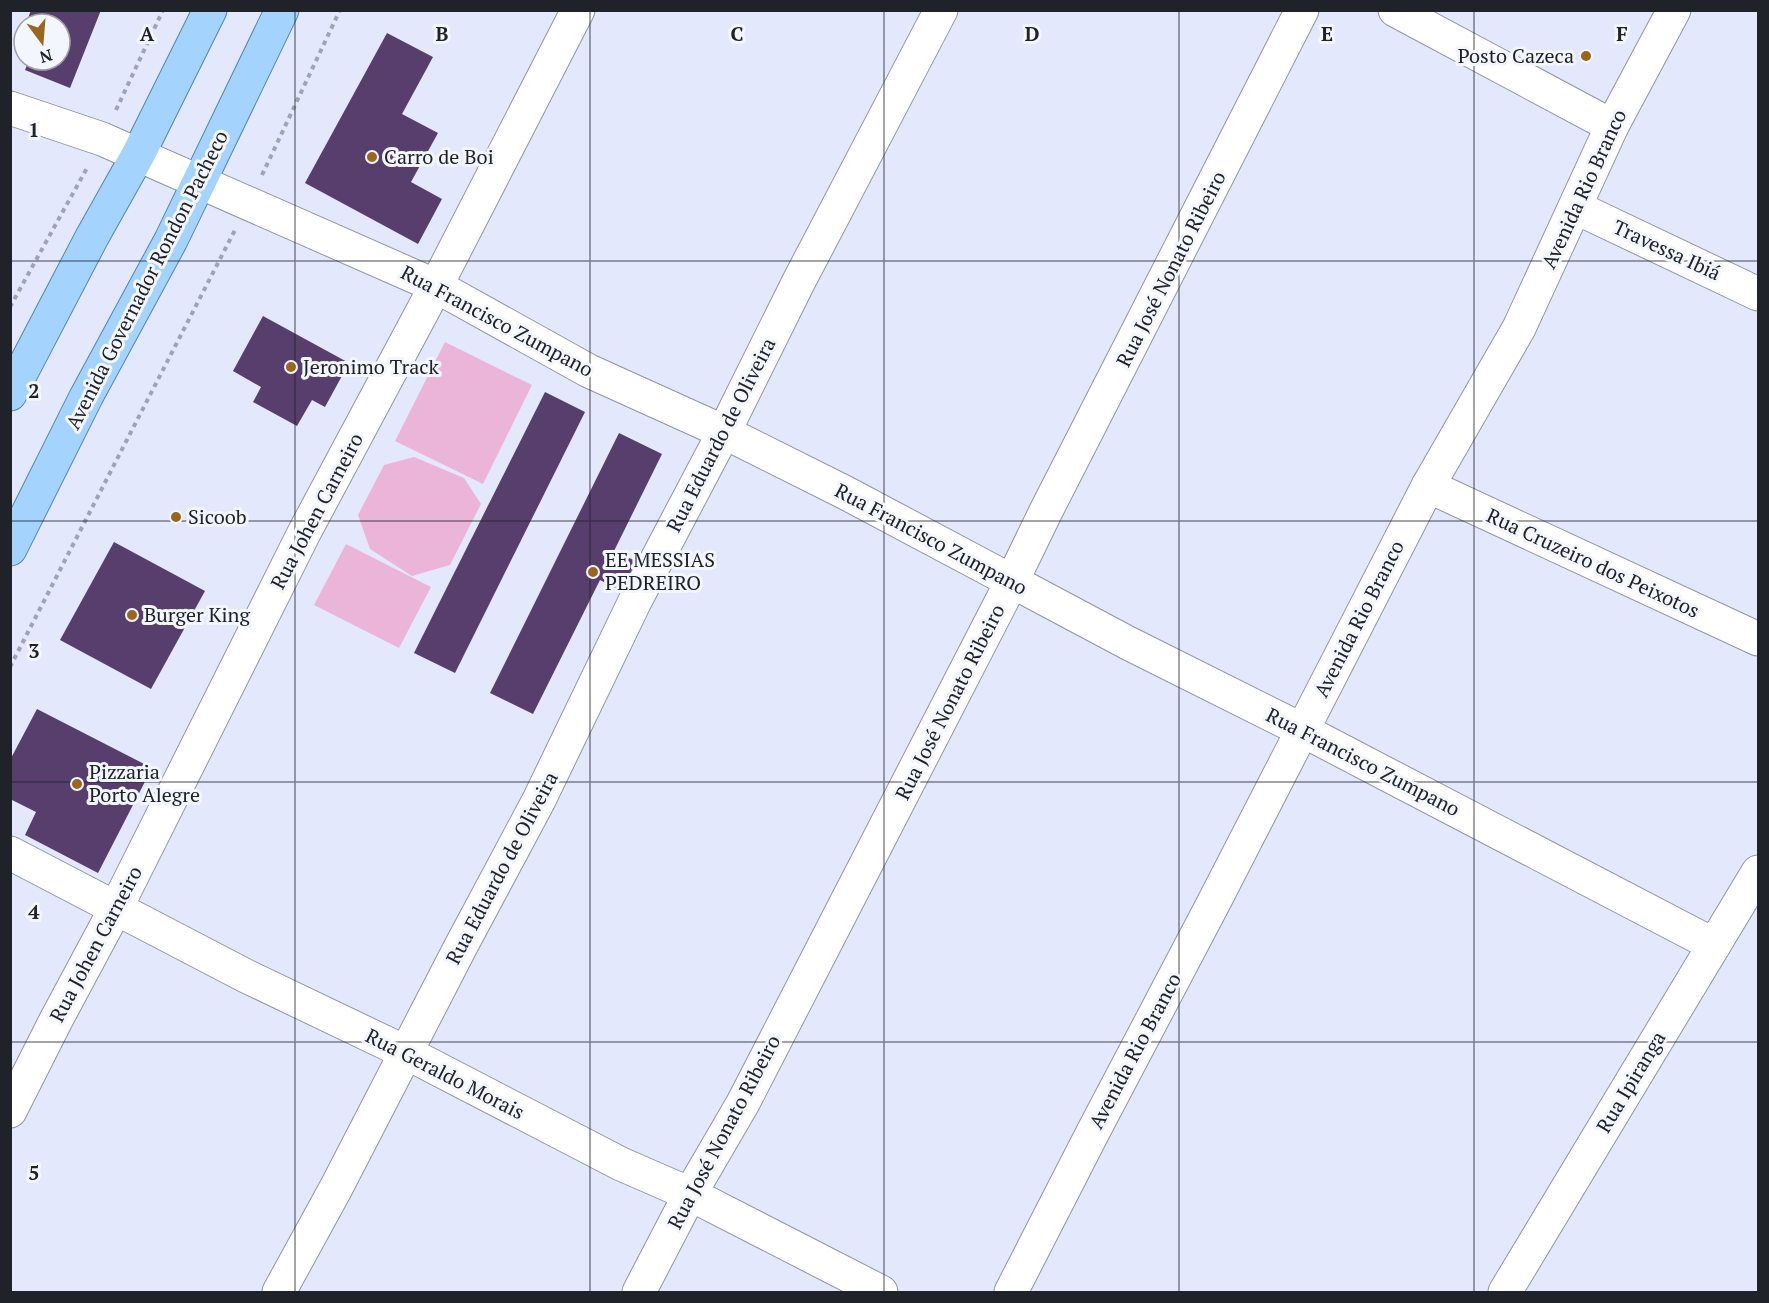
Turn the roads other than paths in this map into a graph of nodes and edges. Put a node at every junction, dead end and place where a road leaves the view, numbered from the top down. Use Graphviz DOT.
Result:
graph roads {
  1 [pos="210,10"];
  2 [pos="282,10"];
  3 [pos="578,10"];
  4 [pos="941,10"];
  5 [pos="1302,10"];
  6 [pos="1395,10"];
  7 [pos="1674,10"];
  8 [pos="10,108"];
  9 [pos="1612,126"];
  10 [pos="138,155"];
  11 [pos="200,181"];
  12 [pos="1575,207"];
  13 [pos="436,286"];
  14 [pos="1758,294"];
  15 [pos="10,394"];
  16 [pos="724,432"];
  17 [pos="1428,486"];
  18 [pos="10,549"];
  19 [pos="1012,581"];
  20 [pos="1758,639"];
  21 [pos="1302,730"];
  22 [pos="10,853"];
  23 [pos="1758,872"];
  24 [pos="116,908"];
  25 [pos="1714,945"];
  26 [pos="407,1053"];
  27 [pos="10,1111"];
  28 [pos="690,1194"];
  29 [pos="279,1293"];
  30 [pos="639,1293"];
  31 [pos="881,1293"];
  32 [pos="1011,1293"];
  33 [pos="1505,1293"];
  1 -- 10 [label="main road"];
  2 -- 11 [label="main road, Avenida Governador Rondon Pacheco"];
  3 -- 13 [label="street, Rua Johen Carneiro"];
  4 -- 16 [label="street, Rua Eduardo de Oliveira"];
  5 -- 19 [label="street, Rua José Nonato Ribeiro"];
  6 -- 9 [label="street"];
  7 -- 9 [label="street, Avenida Rio Branco"];
  8 -- 10 [label="street, Rua Francisco Zumpano"];
  9 -- 12 [label="street, Avenida Rio Branco"];
  10 -- 11 [label="street, Rua Francisco Zumpano"];
  10 -- 15 [label="main road"];
  11 -- 13 [label="street, Rua Francisco Zumpano"];
  11 -- 18 [label="main road, Avenida Governador Rondon Pacheco"];
  12 -- 14 [label="street, Travessa Ibiá"];
  12 -- 17 [label="street, Avenida Rio Branco"];
  13 -- 16 [label="street, Rua Francisco Zumpano"];
  13 -- 24 [label="street, Rua Johen Carneiro"];
  16 -- 19 [label="street, Rua Francisco Zumpano"];
  16 -- 26 [label="street, Rua Eduardo de Oliveira"];
  17 -- 20 [label="street, Rua Cruzeiro dos Peixotos"];
  17 -- 21 [label="street, Avenida Rio Branco"];
  19 -- 21 [label="street, Rua Francisco Zumpano"];
  19 -- 28 [label="street, Rua José Nonato Ribeiro"];
  21 -- 25 [label="street, Rua Francisco Zumpano"];
  21 -- 32 [label="street, Avenida Rio Branco"];
  22 -- 24 [label="street, Rua Geraldo Morais"];
  23 -- 25 [label="street, Rua Ipiranga"];
  24 -- 26 [label="street, Rua Geraldo Morais"];
  24 -- 27 [label="street, Rua Johen Carneiro"];
  25 -- 33 [label="street, Rua Ipiranga"];
  26 -- 28 [label="street, Rua Geraldo Morais"];
  26 -- 29 [label="street, Rua Eduardo de Oliveira"];
  28 -- 30 [label="street, Rua José Nonato Ribeiro"];
  28 -- 31 [label="street, Rua Geraldo Morais"];
}
